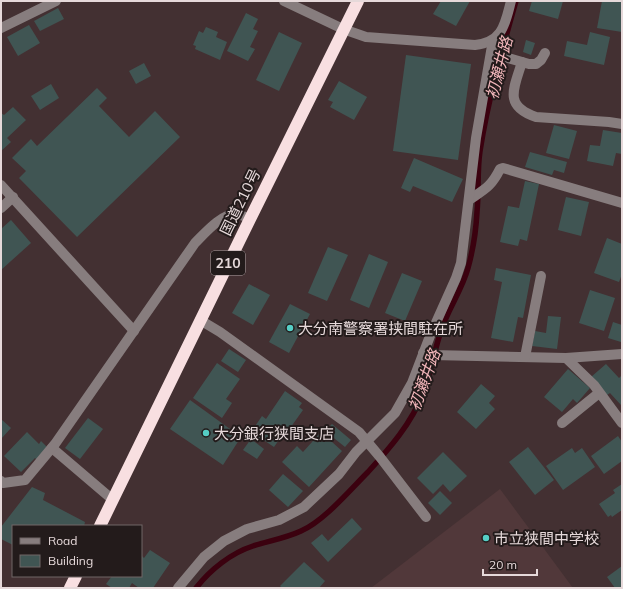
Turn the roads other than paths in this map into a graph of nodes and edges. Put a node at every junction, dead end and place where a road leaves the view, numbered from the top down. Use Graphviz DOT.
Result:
graph roads {
  1 [pos="56,1"];
  2 [pos="284,1"];
  3 [pos="358,1"];
  4 [pos="511,1"];
  5 [pos="1,28"];
  6 [pos="343,29"];
  7 [pos="493,40"];
  8 [pos="490,53"];
  9 [pos="545,53"];
  10 [pos="522,62"];
  11 [pos="622,124"];
  12 [pos="1,185"];
  13 [pos="13,197"];
  14 [pos="469,200"];
  15 [pos="622,203"];
  16 [pos="1,208"];
  17 [pos="250,219"];
  18 [pos="541,276"];
  19 [pos="200,320"];
  20 [pos="134,331"];
  21 [pos="423,353"];
  22 [pos="622,354"];
  23 [pos="525,357"];
  24 [pos="566,358"];
  25 [pos="599,393"];
  26 [pos="562,422"];
  27 [pos="622,423"];
  28 [pos="366,441"];
  29 [pos="52,448"];
  30 [pos="1,481"];
  31 [pos="113,500"];
  32 [pos="426,517"];
  33 [pos="100,525"];
  34 [pos="76,577"];
  35 [pos="70,588"];
  36 [pos="178,588"];
  1 -- 5 [label="street"];
  2 -- 6 [label="street"];
  3 -- 6 [label="highway, 国道210号 / 210"];
  4 -- 7 [label="street"];
  6 -- 7 [label="street"];
  6 -- 17 [label="highway, 国道210号 / 210"];
  7 -- 8 [label="street"];
  8 -- 10 [label="street"];
  8 -- 14 [label="street"];
  9 -- 10 [label="street"];
  10 -- 11 [label="street"];
  12 -- 13 [label="street"];
  13 -- 16 [label="street"];
  13 -- 20 [label="street"];
  14 -- 15 [label="street"];
  14 -- 21 [label="street"];
  17 -- 19 [label="highway, 国道210号 / 210"];
  17 -- 20 [label="street"];
  18 -- 23 [label="street"];
  19 -- 28 [label="street"];
  19 -- 31 [label="highway, 国道210号 / 210"];
  20 -- 29 [label="street"];
  21 -- 23 [label="street"];
  21 -- 28 [label="street"];
  22 -- 24 [label="street"];
  23 -- 24 [label="street"];
  24 -- 25 [label="street"];
  25 -- 26 [label="street"];
  25 -- 27 [label="street"];
  28 -- 32 [label="street"];
  28 -- 36 [label="street"];
  29 -- 30 [label="street"];
  29 -- 31 [label="street"];
  31 -- 33 [label="highway, 国道210号 / 210"];
  34 -- 35 [label="highway"];
}
